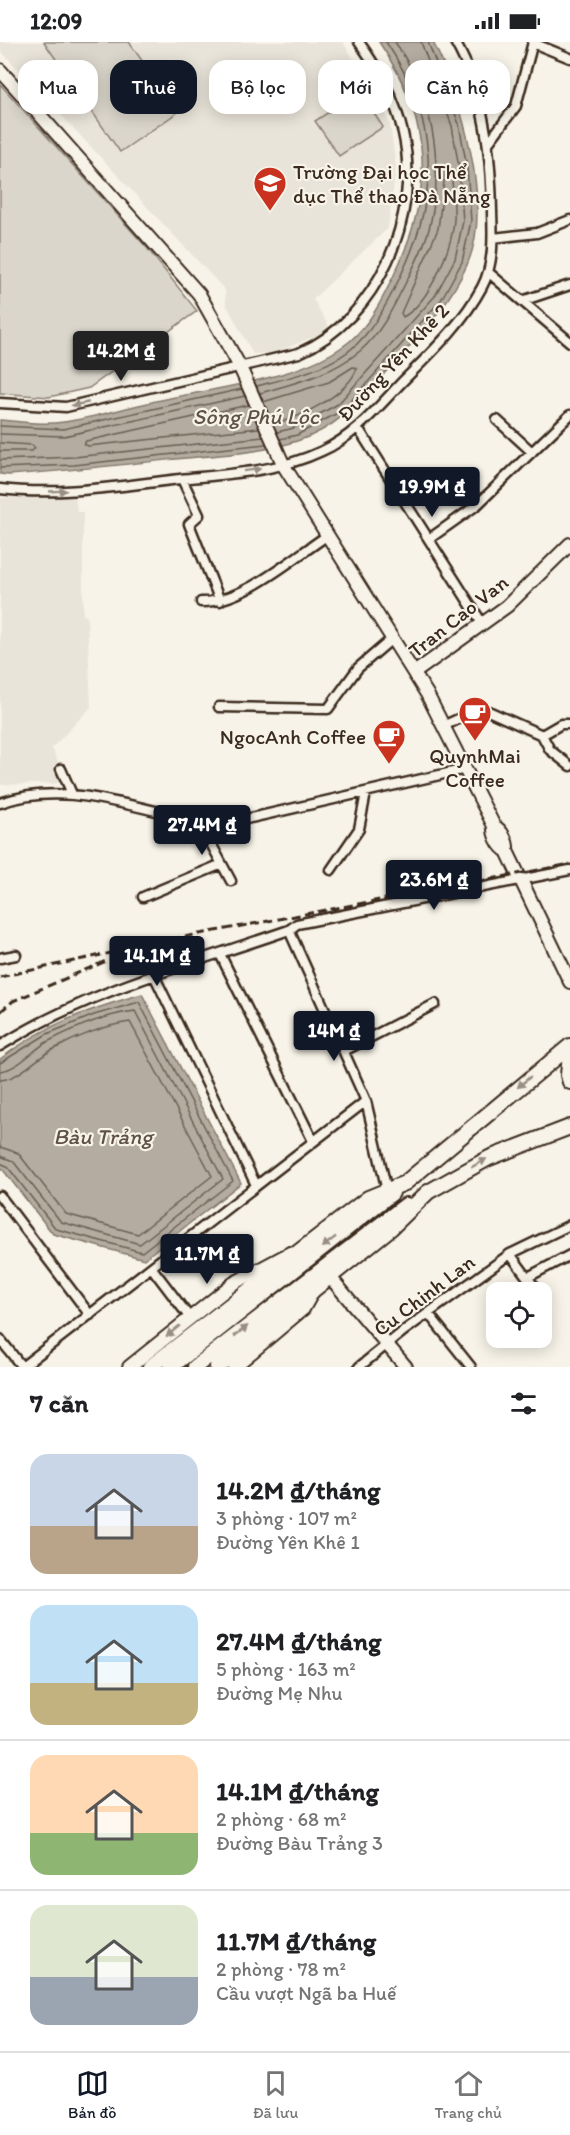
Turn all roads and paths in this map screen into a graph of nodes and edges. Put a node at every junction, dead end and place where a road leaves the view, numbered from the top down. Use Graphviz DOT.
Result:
graph roads {
  1 [pos="359,42"];
  2 [pos="455,42"];
  3 [pos="533,42"];
  4 [pos="570,58"];
  5 [pos="0,70"];
  6 [pos="489,142"];
  7 [pos="570,220"];
  8 [pos="493,238"];
  9 [pos="488,272"];
  10 [pos="570,285"];
  11 [pos="522,301"];
  12 [pos="570,342"];
  13 [pos="239,365"];
  14 [pos="0,403"];
  15 [pos="570,415"];
  16 [pos="497,420"];
  17 [pos="358,428"];
  18 [pos="532,452"];
  19 [pos="284,466"];
  20 [pos="182,479"];
  21 [pos="0,489"];
  22 [pos="328,535"];
  23 [pos="429,539"];
  24 [pos="570,544"];
  25 [pos="220,601"];
  26 [pos="201,602"];
  27 [pos="482,623"];
  28 [pos="393,638"];
  29 [pos="414,673"];
  30 [pos="219,707"];
  31 [pos="570,724"];
  32 [pos="443,726"];
  33 [pos="542,735"];
  34 [pos="570,766"];
  35 [pos="61,770"];
  36 [pos="466,770"];
  37 [pos="366,793"];
  38 [pos="72,794"];
  39 [pos="0,803"];
  40 [pos="207,822"];
  41 [pos="222,864"];
  42 [pos="331,870"];
  43 [pos="570,870"];
  44 [pos="521,880"];
  45 [pos="231,881"];
  46 [pos="143,897"];
  47 [pos="289,930"];
  48 [pos="220,954"];
  49 [pos="16,955"];
  50 [pos="0,958"];
  51 [pos="153,975"];
  52 [pos="570,982"];
  53 [pos="435,1005"];
  54 [pos="0,1046"];
  55 [pos="570,1046"];
  56 [pos="344,1051"];
  57 [pos="570,1055"];
  58 [pos="570,1082"];
  59 [pos="366,1101"];
  60 [pos="570,1127"];
  61 [pos="314,1141"];
  62 [pos="405,1183"];
  63 [pos="256,1185"];
  64 [pos="387,1191"];
  65 [pos="428,1192"];
  66 [pos="0,1196"];
  67 [pos="570,1225"];
  68 [pos="310,1243"];
  69 [pos="510,1254"];
  70 [pos="570,1256"];
  71 [pos="152,1268"];
  72 [pos="330,1277"];
  73 [pos="528,1278"];
  74 [pos="531,1282"];
  75 [pos="312,1293"];
  76 [pos="428,1313"];
  77 [pos="90,1315"];
  78 [pos="190,1318"];
  79 [pos="0,1338"];
  80 [pos="387,1344"];
  81 [pos="22,1367"];
  82 [pos="129,1367"];
  83 [pos="150,1367"];
  84 [pos="171,1367"];
  85 [pos="195,1367"];
  86 [pos="217,1367"];
  87 [pos="234,1367"];
  88 [pos="359,1367"];
  89 [pos="406,1367"];
  90 [pos="471,1367"];
  1 -- 13 [label="street"];
  2 -- 6 [label="street, Đường Yên Khê 2"];
  3 -- 4 [label="street"];
  3 -- 6 [label="street"];
  5 -- 13 [label="street"];
  6 -- 8 [label="street, Đường Yên Khê 2"];
  7 -- 8 [label="street"];
  8 -- 9 [label="street, Đường Yên Khê 2"];
  9 -- 11 [label="street"];
  9 -- 17 [label="street, Đường Yên Khê 2"];
  10 -- 11 [label="street"];
  11 -- 12 [label="street"];
  13 -- 14 [label="street, one-way"];
  13 -- 19 [label="street"];
  15 -- 18 [label="street"];
  16 -- 18 [label="street"];
  17 -- 19 [label="street, Đường Yên Khê 2"];
  17 -- 23 [label="street"];
  18 -- 23 [label="street"];
  20 -- 19 [label="street, Đường Yên Khê 2, one-way"];
  19 -- 22 [label="street"];
  21 -- 20 [label="street, Đường Yên Khê 2, one-way"];
  20 -- 25 [label="street"];
  22 -- 25 [label="street"];
  22 -- 28 [label="street"];
  23 -- 27 [label="street"];
  24 -- 27 [label="street, Tran Cao Van"];
  25 -- 26 [label="street"];
  27 -- 29 [label="street, Tran Cao Van"];
  28 -- 29 [label="street"];
  28 -- 30 [label="street"];
  29 -- 32 [label="street, Tran Cao Van"];
  31 -- 33 [label="street"];
  32 -- 33 [label="street"];
  32 -- 36 [label="street, Tran Cao Van"];
  33 -- 34 [label="street"];
  35 -- 38 [label="street"];
  36 -- 37 [label="street"];
  36 -- 44 [label="street, Tran Cao Van"];
  37 -- 40 [label="street"];
  37 -- 42 [label="street"];
  38 -- 39 [label="street"];
  38 -- 40 [label="street"];
  40 -- 41 [label="street"];
  41 -- 45 [label="street"];
  41 -- 46 [label="street"];
  43 -- 44 [label="street"];
  44 -- 47 [label="street"];
  44 -- 52 [label="street, Tran Cao Van"];
  47 -- 48 [label="street"];
  47 -- 56 [label="street"];
  48 -- 51 [label="street"];
  48 -- 61 [label="street"];
  49 -- 50 [label="street"];
  51 -- 54 [label="street"];
  51 -- 63 [label="street"];
  53 -- 56 [label="street"];
  55 -- 62 [label="main road, one-way"];
  56 -- 59 [label="street"];
  57 -- 58 [label="main road"];
  59 -- 61 [label="street"];
  59 -- 64 [label="street"];
  65 -- 60 [label="main road, one-way"];
  61 -- 63 [label="street"];
  62 -- 64 [label="main road"];
  62 -- 84 [label="main road, one-way"];
  63 -- 71 [label="street"];
  64 -- 68 [label="main road"];
  65 -- 72 [label="main road"];
  85 -- 65 [label="main road, one-way"];
  66 -- 77 [label="street"];
  67 -- 69 [label="street, Cu Chinh Lan"];
  68 -- 78 [label="street"];
  68 -- 83 [label="main road"];
  69 -- 73 [label="street"];
  69 -- 76 [label="street, Cu Chinh Lan"];
  70 -- 73 [label="street"];
  71 -- 77 [label="street"];
  71 -- 78 [label="street"];
  72 -- 75 [label="main road"];
  72 -- 80 [label="street"];
  73 -- 74 [label="street"];
  75 -- 86 [label="main road"];
  75 -- 87 [label="street"];
  76 -- 80 [label="street, Cu Chinh Lan"];
  76 -- 90 [label="street"];
  77 -- 81 [label="street"];
  78 -- 82 [label="street, one-way"];
  79 -- 81 [label="street"];
  80 -- 88 [label="street, Cu Chinh Lan"];
  80 -- 89 [label="street"];
}
